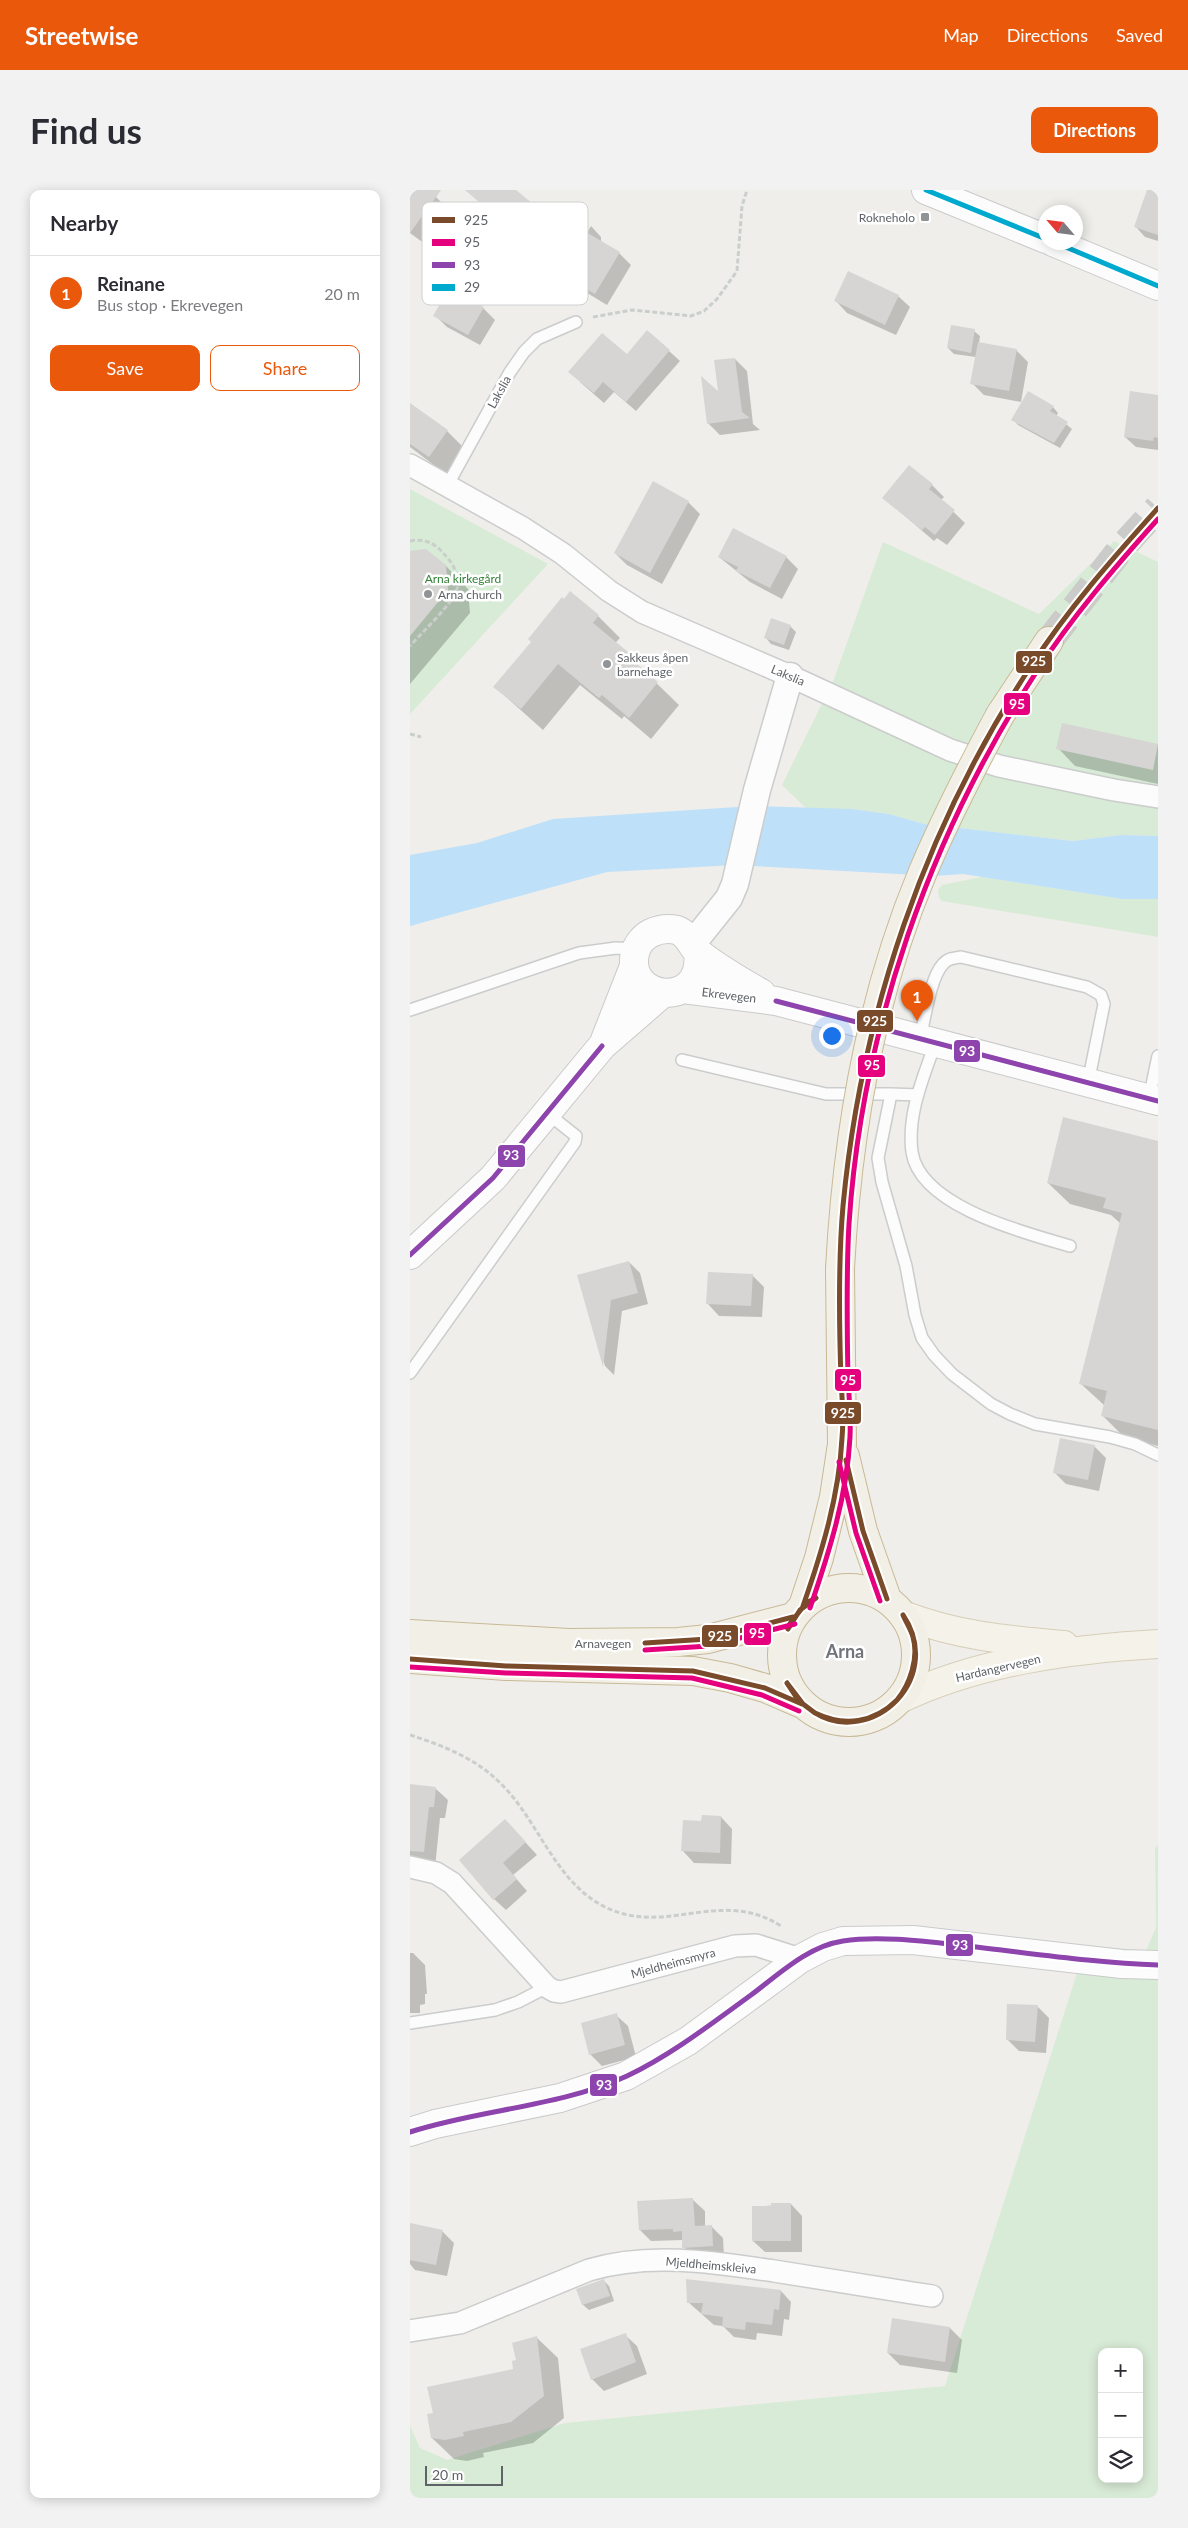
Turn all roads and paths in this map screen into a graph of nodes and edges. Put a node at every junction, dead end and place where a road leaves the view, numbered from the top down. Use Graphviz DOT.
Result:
graph roads {
  1 [pos="747,190"];
  2 [pos="926,190"];
  3 [pos="1038,236"];
  4 [pos="1072,250"];
  5 [pos="1158,286"];
  6 [pos="576,322"];
  7 [pos="410,466"];
  8 [pos="447,486"];
  9 [pos="410,541"];
  10 [pos="1049,641"];
  11 [pos="410,646"];
  12 [pos="790,676"];
  13 [pos="410,734"];
  14 [pos="421,737"];
  15 [pos="1158,797"];
  16 [pos="696,948"];
  17 [pos="635,958"];
  18 [pos="673,991"];
  19 [pos="776,1001"];
  20 [pos="410,1010"];
  21 [pos="927,1042"];
  22 [pos="602,1046"];
  23 [pos="1158,1056"];
  24 [pos="682,1060"];
  25 [pos="1088,1084"];
  26 [pos="891,1094"];
  27 [pos="918,1094"];
  28 [pos="1154,1100"];
  29 [pos="547,1113"];
  30 [pos="1070,1246"];
  31 [pos="410,1255"];
  32 [pos="410,1373"];
  33 [pos="842,1444"];
  34 [pos="1158,1455"];
  35 [pos="895,1607"];
  36 [pos="798,1611"];
  37 [pos="410,1634"];
  38 [pos="1158,1644"];
  39 [pos="1098,1648"];
  40 [pos="410,1659"];
  41 [pos="900,1699"];
  42 [pos="802,1704"];
  43 [pos="410,1735"];
  44 [pos="410,1867"];
  45 [pos="719,1910"];
  46 [pos="800,1959"];
  47 [pos="1158,1965"];
  48 [pos="547,1987"];
  49 [pos="410,2023"];
  50 [pos="410,2132"];
  51 [pos="932,2296"];
  52 [pos="410,2331"];
  1 -- 6 [label="path"];
  2 -- 3 [label="main road"];
  4 -- 5 [label="main road"];
  6 -- 8 [label="lane, Lakslia"];
  7 -- 8 [label="street, Lakslia"];
  8 -- 12 [label="street, Lakslia"];
  9 -- 11 [label="path"];
  10 -- 33 [label="highway, bridge"];
  12 -- 15 [label="street, Lakslia"];
  12 -- 16 [label="street"];
  13 -- 14 [label="path"];
  16 -- 17 [label="main road"];
  16 -- 18 [label="main road"];
  16 -- 19 [label="main road, Ekrevegen"];
  17 -- 18 [label="main road"];
  17 -- 20 [label="lane"];
  17 -- 22 [label="main road"];
  18 -- 19 [label="main road, Ekrevegen"];
  18 -- 22 [label="main road"];
  19 -- 21 [label="main road, Ekrevegen"];
  21 -- 25 [label="main road, Ekrevegen"];
  21 -- 25 [label="lane"];
  21 -- 27 [label="lane"];
  22 -- 29 [label="main road"];
  23 -- 28 [label="lane"];
  24 -- 26 [label="lane"];
  25 -- 28 [label="main road, Ekrevegen"];
  26 -- 27 [label="lane"];
  26 -- 34 [label="lane"];
  27 -- 30 [label="lane"];
  29 -- 31 [label="main road"];
  29 -- 32 [label="lane"];
  33 -- 35 [label="highway"];
  33 -- 36 [label="highway"];
  35 -- 36 [label="highway"];
  35 -- 39 [label="main road, Hardangervegen"];
  35 -- 41 [label="highway"];
  36 -- 37 [label="highway, Arnavegen"];
  36 -- 42 [label="highway"];
  38 -- 39 [label="main road, Hardangervegen"];
  39 -- 41 [label="main road, Hardangervegen"];
  40 -- 42 [label="highway, Arnavegen"];
  41 -- 42 [label="highway"];
  43 -- 45 [label="path"];
  44 -- 48 [label="street"];
  46 -- 47 [label="main road"];
  46 -- 48 [label="street, Mjeldheimsmyra"];
  46 -- 50 [label="main road"];
  48 -- 49 [label="lane"];
  51 -- 52 [label="street, Mjeldheimskleiva"];
}
